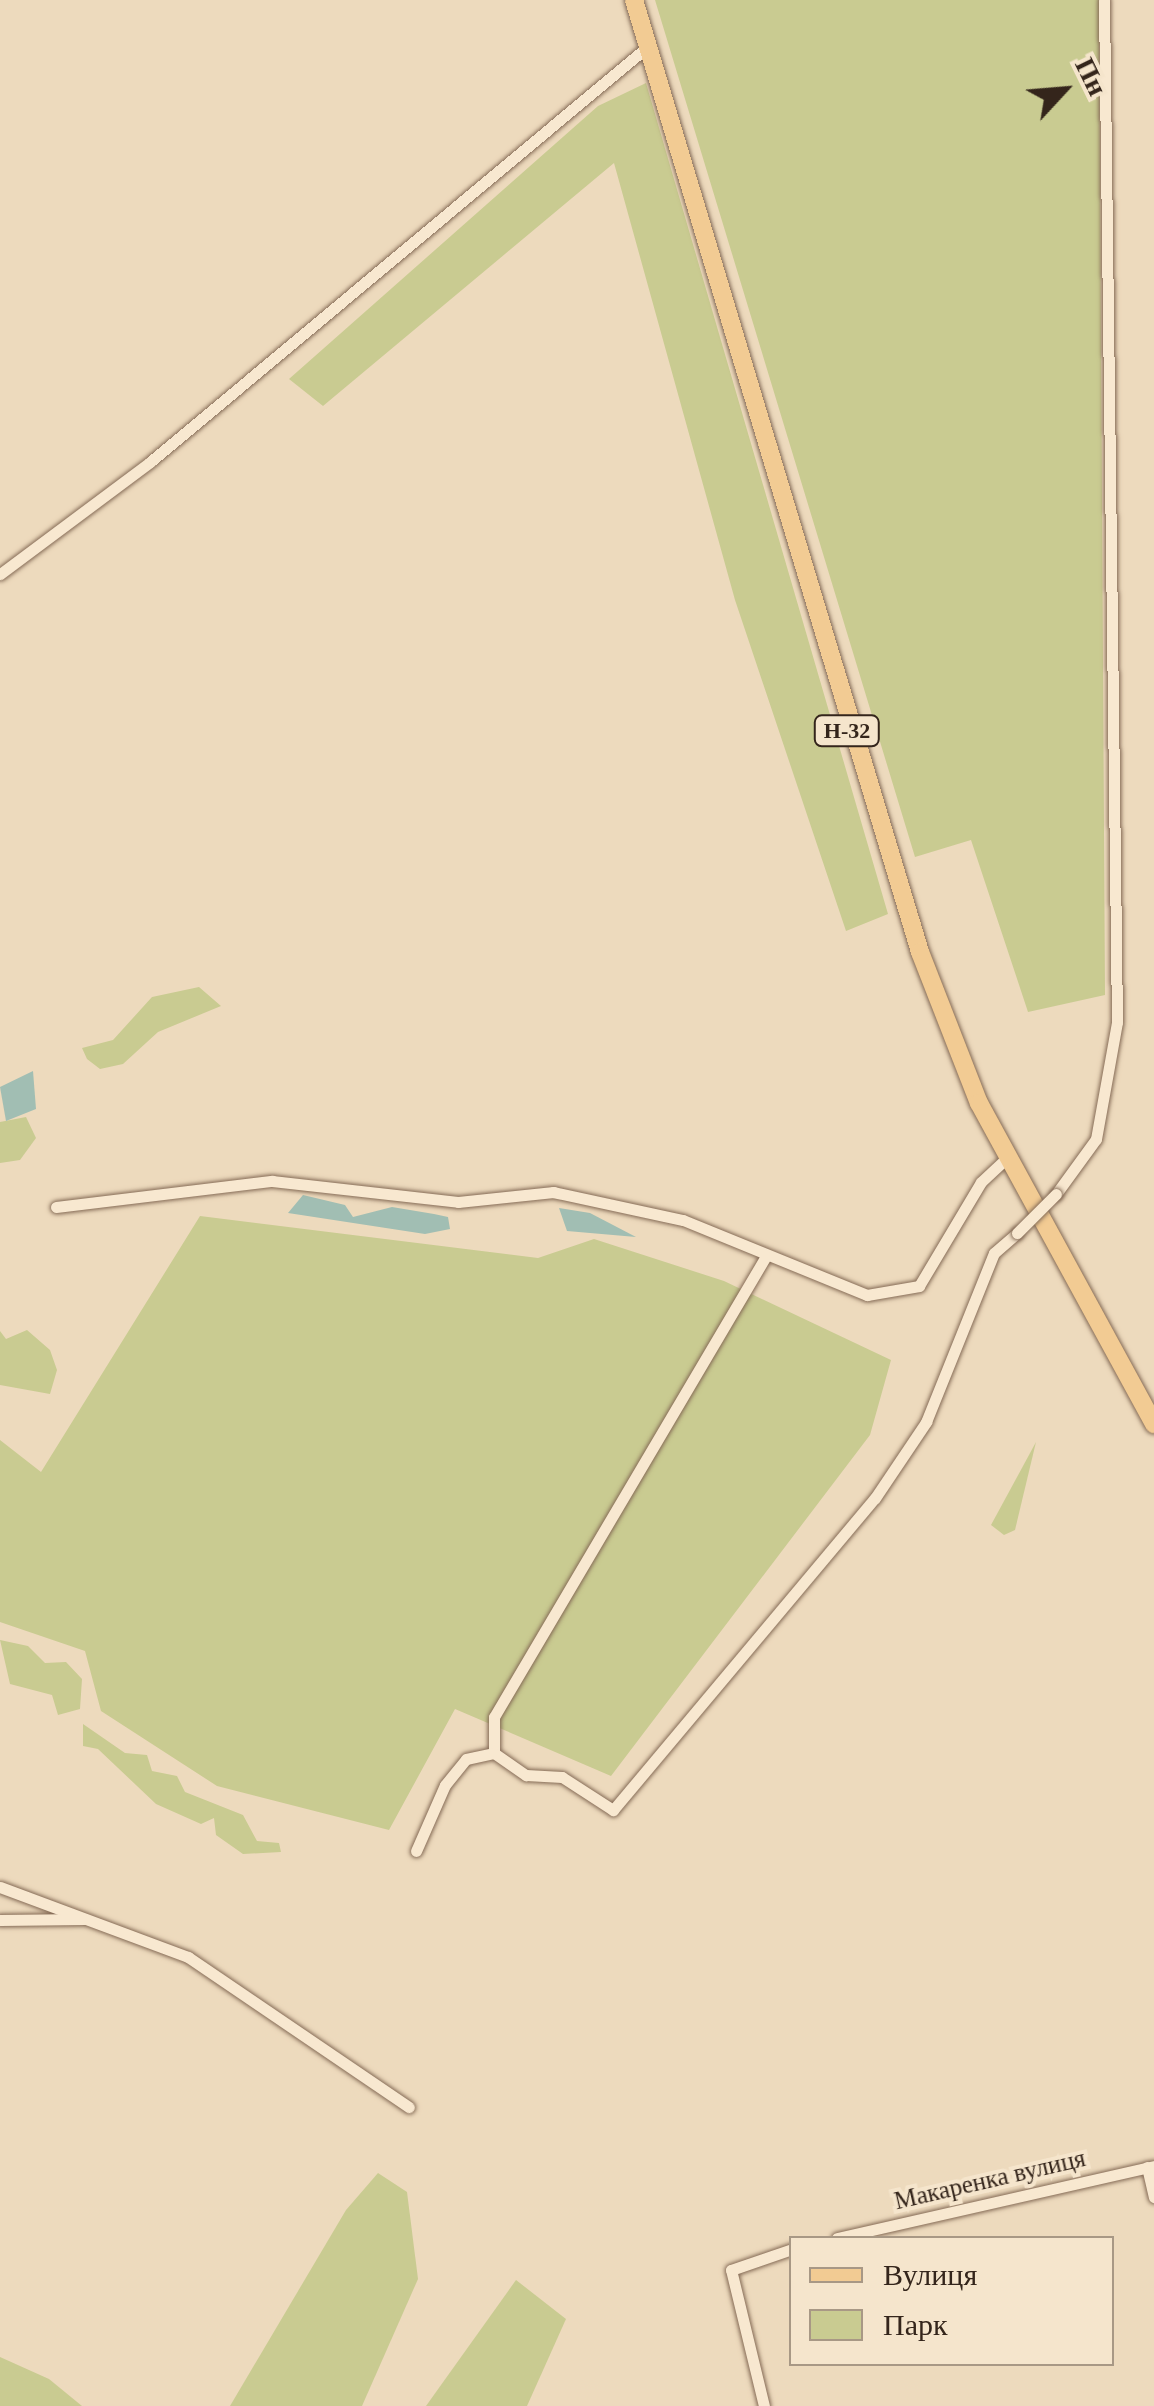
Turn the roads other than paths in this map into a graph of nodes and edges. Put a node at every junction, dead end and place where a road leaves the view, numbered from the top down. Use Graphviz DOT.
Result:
graph roads {
  1 [pos="634,0"];
  2 [pos="1104,0"];
  3 [pos="647,47"];
  4 [pos="0,574"];
  5 [pos="1008,1157"];
  6 [pos="56,1206"];
  7 [pos="766,1256"];
  8 [pos="1154,1424"];
  9 [pos="494,1753"];
  10 [pos="416,1851"];
  11 [pos="0,1887"];
  12 [pos="0,1920"];
  13 [pos="100,1920"];
  14 [pos="409,2107"];
  15 [pos="1150,2166"];
  16 [pos="1154,2198"];
  17 [pos="846,2236"];
  18 [pos="789,2250"];
  19 [pos="764,2406"];
  1 -- 3 [label="main road, Н-32"];
  2 -- 9 [label="street, bridge"];
  3 -- 4 [label="street"];
  3 -- 5 [label="main road, Н-32"];
  5 -- 7 [label="street"];
  5 -- 8 [label="main road, Н-32"];
  6 -- 7 [label="street"];
  7 -- 9 [label="street"];
  9 -- 10 [label="street"];
  11 -- 13 [label="street"];
  12 -- 13 [label="street"];
  13 -- 14 [label="street"];
  15 -- 16 [label="street"];
  15 -- 17 [label="street, Макаренка вулиця"];
  18 -- 19 [label="street"];
}
